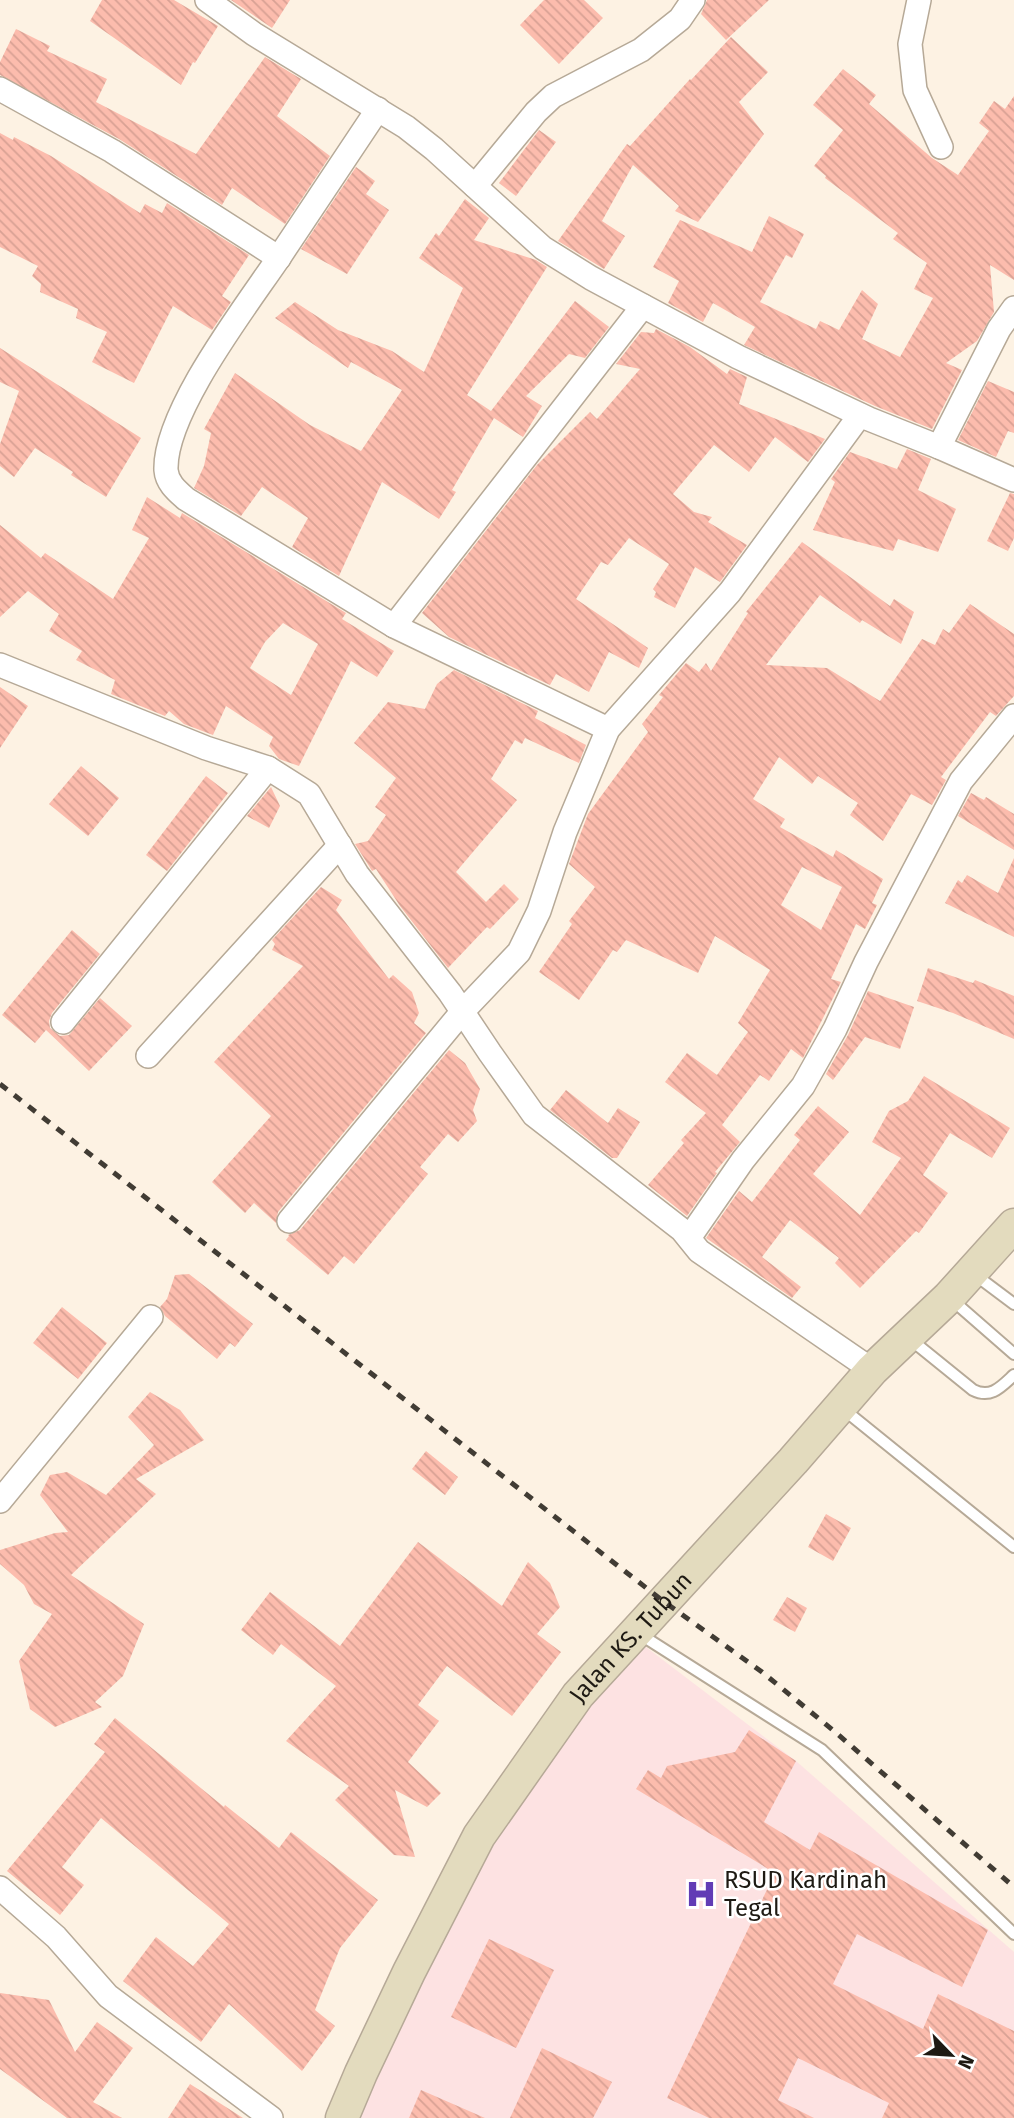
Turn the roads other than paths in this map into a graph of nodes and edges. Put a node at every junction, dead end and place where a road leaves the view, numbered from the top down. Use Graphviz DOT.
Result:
graph roads {
  1 [pos="207,0"];
  2 [pos="693,0"];
  3 [pos="919,0"];
  4 [pos="0,89"];
  5 [pos="378,109"];
  6 [pos="941,147"];
  7 [pos="475,186"];
  8 [pos="279,258"];
  9 [pos="643,306"];
  10 [pos="1014,308"];
  11 [pos="860,415"];
  12 [pos="939,447"];
  13 [pos="1014,480"];
  14 [pos="394,626"];
  15 [pos="0,665"];
  16 [pos="1014,716"];
  17 [pos="608,729"];
  18 [pos="268,768"];
  19 [pos="340,845"];
  20 [pos="463,1012"];
  21 [pos="63,1021"];
  22 [pos="148,1056"];
  23 [pos="289,1221"];
  24 [pos="1014,1226"];
  25 [pos="689,1238"];
  26 [pos="972,1272"];
  27 [pos="949,1297"];
  28 [pos="1014,1304"];
  29 [pos="151,1317"];
  30 [pos="907,1337"];
  31 [pos="1014,1354"];
  32 [pos="872,1370"];
  33 [pos="1014,1375"];
  34 [pos="840,1406"];
  35 [pos="0,1501"];
  36 [pos="1014,1547"];
  37 [pos="636,1632"];
  38 [pos="0,1888"];
  39 [pos="1014,1934"];
  40 [pos="271,2118"];
  41 [pos="342,2118"];
  1 -- 5 [label="street"];
  2 -- 7 [label="street"];
  3 -- 6 [label="street"];
  4 -- 8 [label="street"];
  5 -- 7 [label="street"];
  5 -- 8 [label="street"];
  7 -- 9 [label="street"];
  8 -- 14 [label="street"];
  9 -- 11 [label="street"];
  9 -- 14 [label="street"];
  10 -- 12 [label="street"];
  11 -- 12 [label="street"];
  11 -- 17 [label="street"];
  12 -- 13 [label="street"];
  14 -- 17 [label="street"];
  15 -- 18 [label="street"];
  16 -- 25 [label="street"];
  17 -- 20 [label="street"];
  18 -- 19 [label="street"];
  18 -- 21 [label="street"];
  19 -- 20 [label="street"];
  19 -- 22 [label="street"];
  20 -- 23 [label="street"];
  20 -- 25 [label="street"];
  24 -- 26 [label="main road, Jalan KS. Tubun"];
  25 -- 32 [label="street"];
  26 -- 27 [label="main road, Jalan KS. Tubun"];
  26 -- 28 [label="lane"];
  27 -- 30 [label="main road, Jalan KS. Tubun"];
  27 -- 31 [label="lane"];
  29 -- 35 [label="street"];
  30 -- 32 [label="main road, Jalan KS. Tubun"];
  30 -- 33 [label="lane"];
  32 -- 34 [label="main road, Jalan KS. Tubun"];
  34 -- 36 [label="lane"];
  34 -- 37 [label="main road, Jalan KS. Tubun"];
  37 -- 39 [label="lane"];
  37 -- 41 [label="main road, Jalan KS. Tubun"];
  38 -- 40 [label="street"];
}
